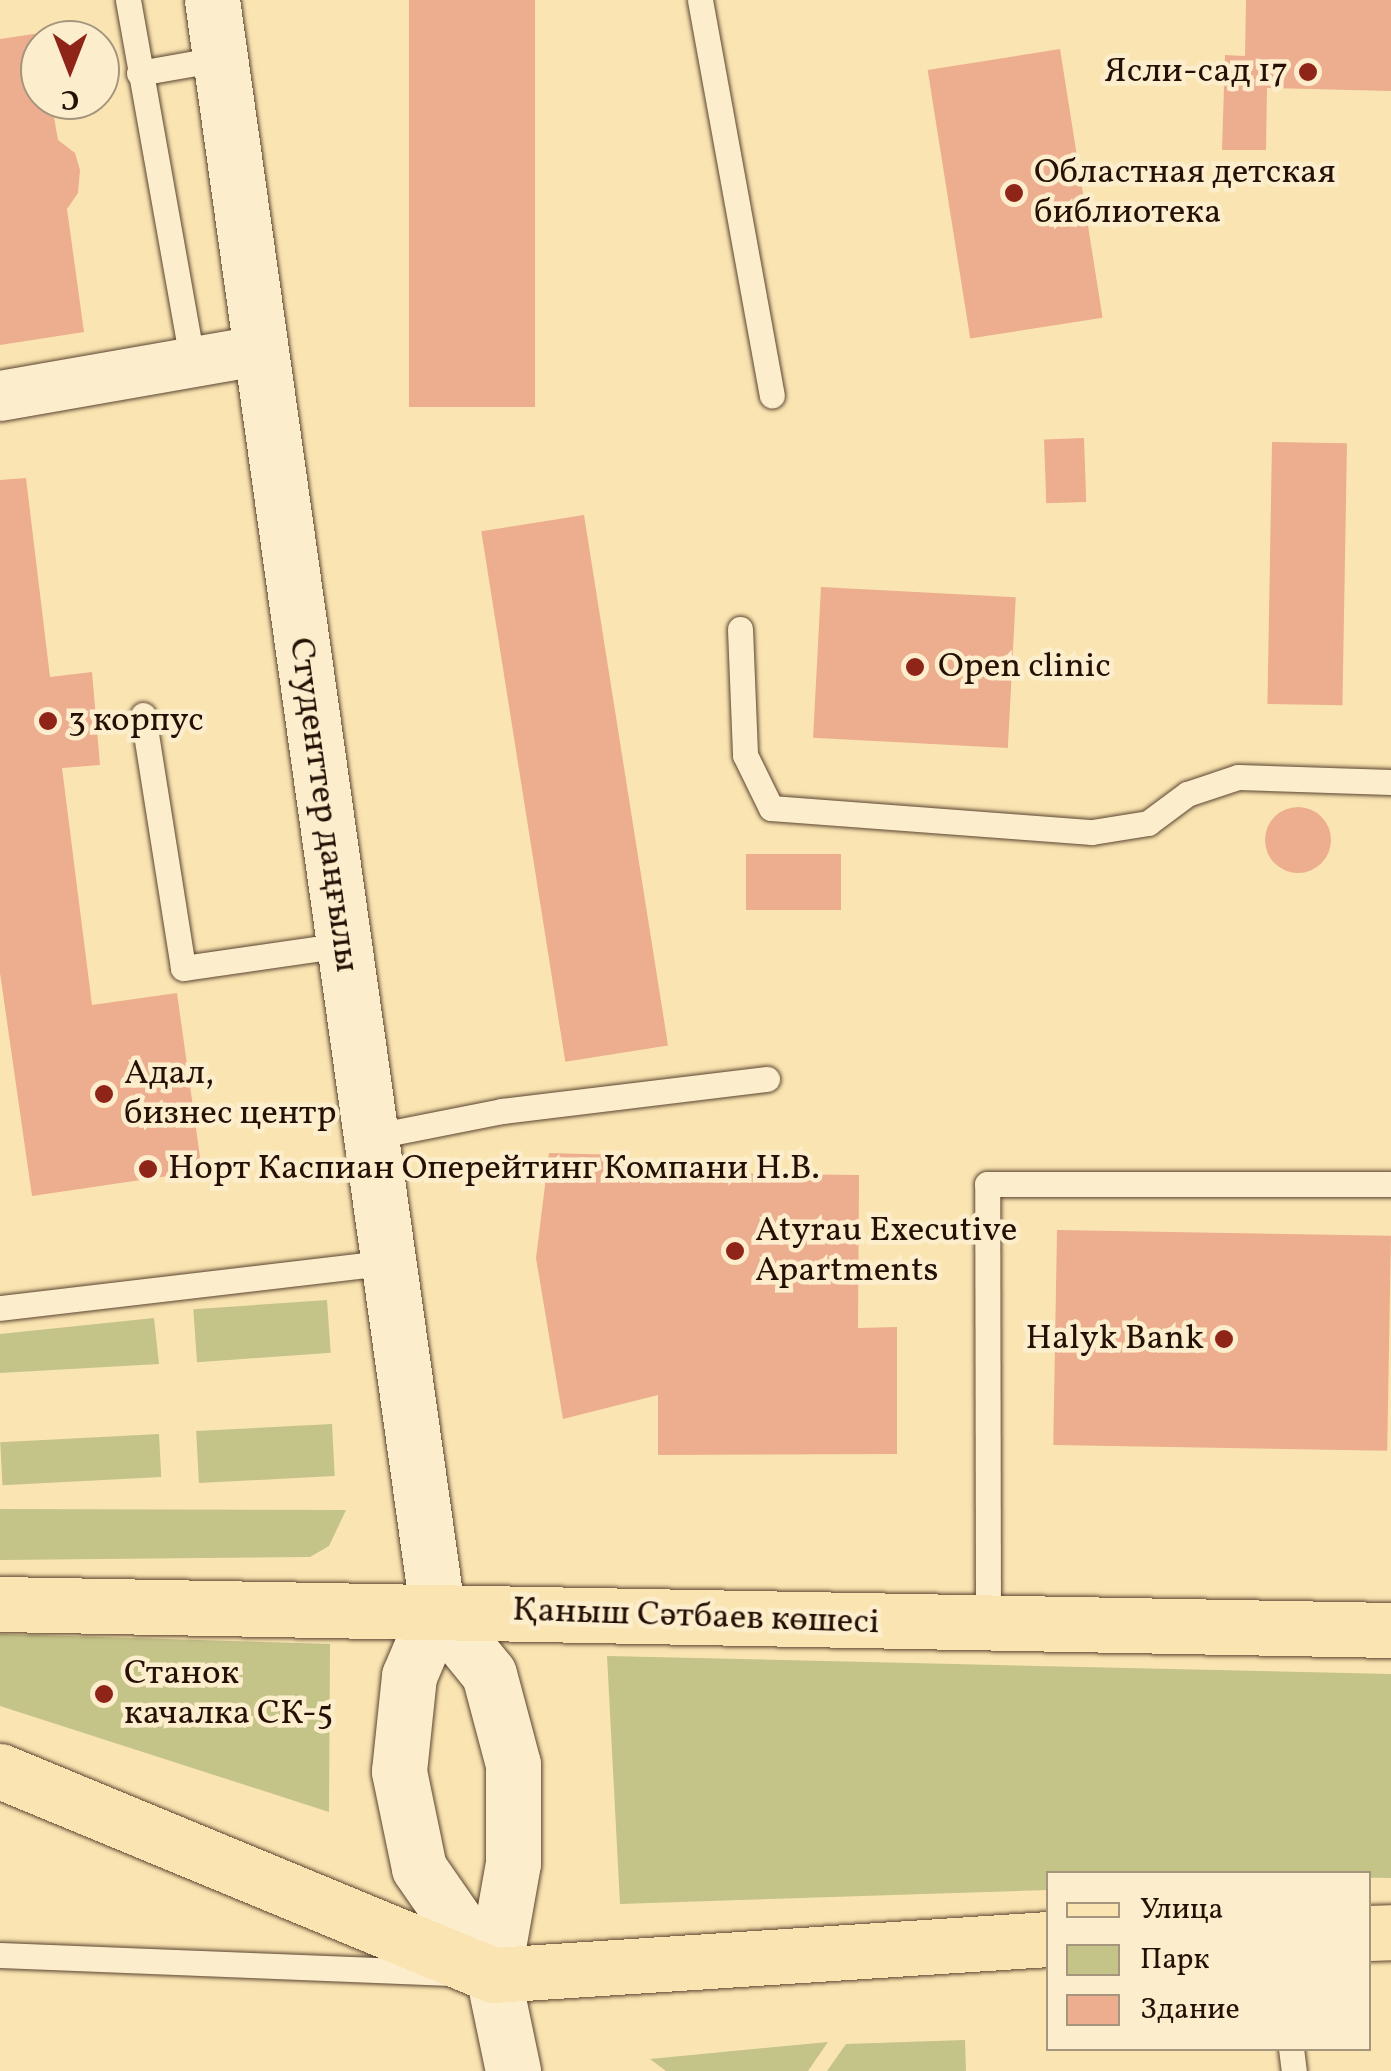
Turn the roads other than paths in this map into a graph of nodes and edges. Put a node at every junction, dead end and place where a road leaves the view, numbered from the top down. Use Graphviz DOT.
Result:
graph roads {
  1 [pos="128,0"];
  2 [pos="212,0"];
  3 [pos="700,0"];
  4 [pos="218,60"];
  5 [pos="138,73"];
  6 [pos="259,351"];
  7 [pos="193,366"];
  8 [pos="772,395"];
  9 [pos="0,396"];
  10 [pos="740,628"];
  11 [pos="143,715"];
  12 [pos="1391,782"];
  13 [pos="343,944"];
  14 [pos="767,1080"];
  15 [pos="370,1136"];
  16 [pos="1391,1184"];
  17 [pos="386,1263"];
  18 [pos="0,1308"];
  19 [pos="0,1604"];
  20 [pos="437,1610"];
  21 [pos="988,1627"];
  22 [pos="1391,1630"];
  23 [pos="0,1771"];
  24 [pos="1046,1939"];
  25 [pos="0,1955"];
  26 [pos="493,1974"];
  27 [pos="513,2071"];
  1 -- 5 [label="lane"];
  2 -- 4 [label="street, Студенттер даңғылы"];
  3 -- 8 [label="lane"];
  4 -- 5 [label="lane"];
  4 -- 6 [label="street, Студенттер даңғылы"];
  5 -- 7 [label="lane"];
  6 -- 7 [label="street"];
  6 -- 13 [label="street, Студенттер даңғылы"];
  7 -- 9 [label="street"];
  10 -- 12 [label="lane"];
  11 -- 13 [label="lane"];
  13 -- 15 [label="street, Студенттер даңғылы"];
  14 -- 15 [label="lane"];
  15 -- 17 [label="street, Студенттер даңғылы"];
  16 -- 21 [label="lane"];
  17 -- 18 [label="lane"];
  17 -- 20 [label="street, Студенттер даңғылы"];
  19 -- 20 [label="main road, Қаныш Сәтбаев көшесі"];
  20 -- 21 [label="main road, Қаныш Сәтбаев көшесі"];
  20 -- 26 [label="street"];
  20 -- 26 [label="street"];
  21 -- 22 [label="main road, Қаныш Сәтбаев көшесі"];
  23 -- 26 [label="main road"];
  24 -- 26 [label="main road"];
  25 -- 26 [label="lane"];
  26 -- 27 [label="street"];
}
